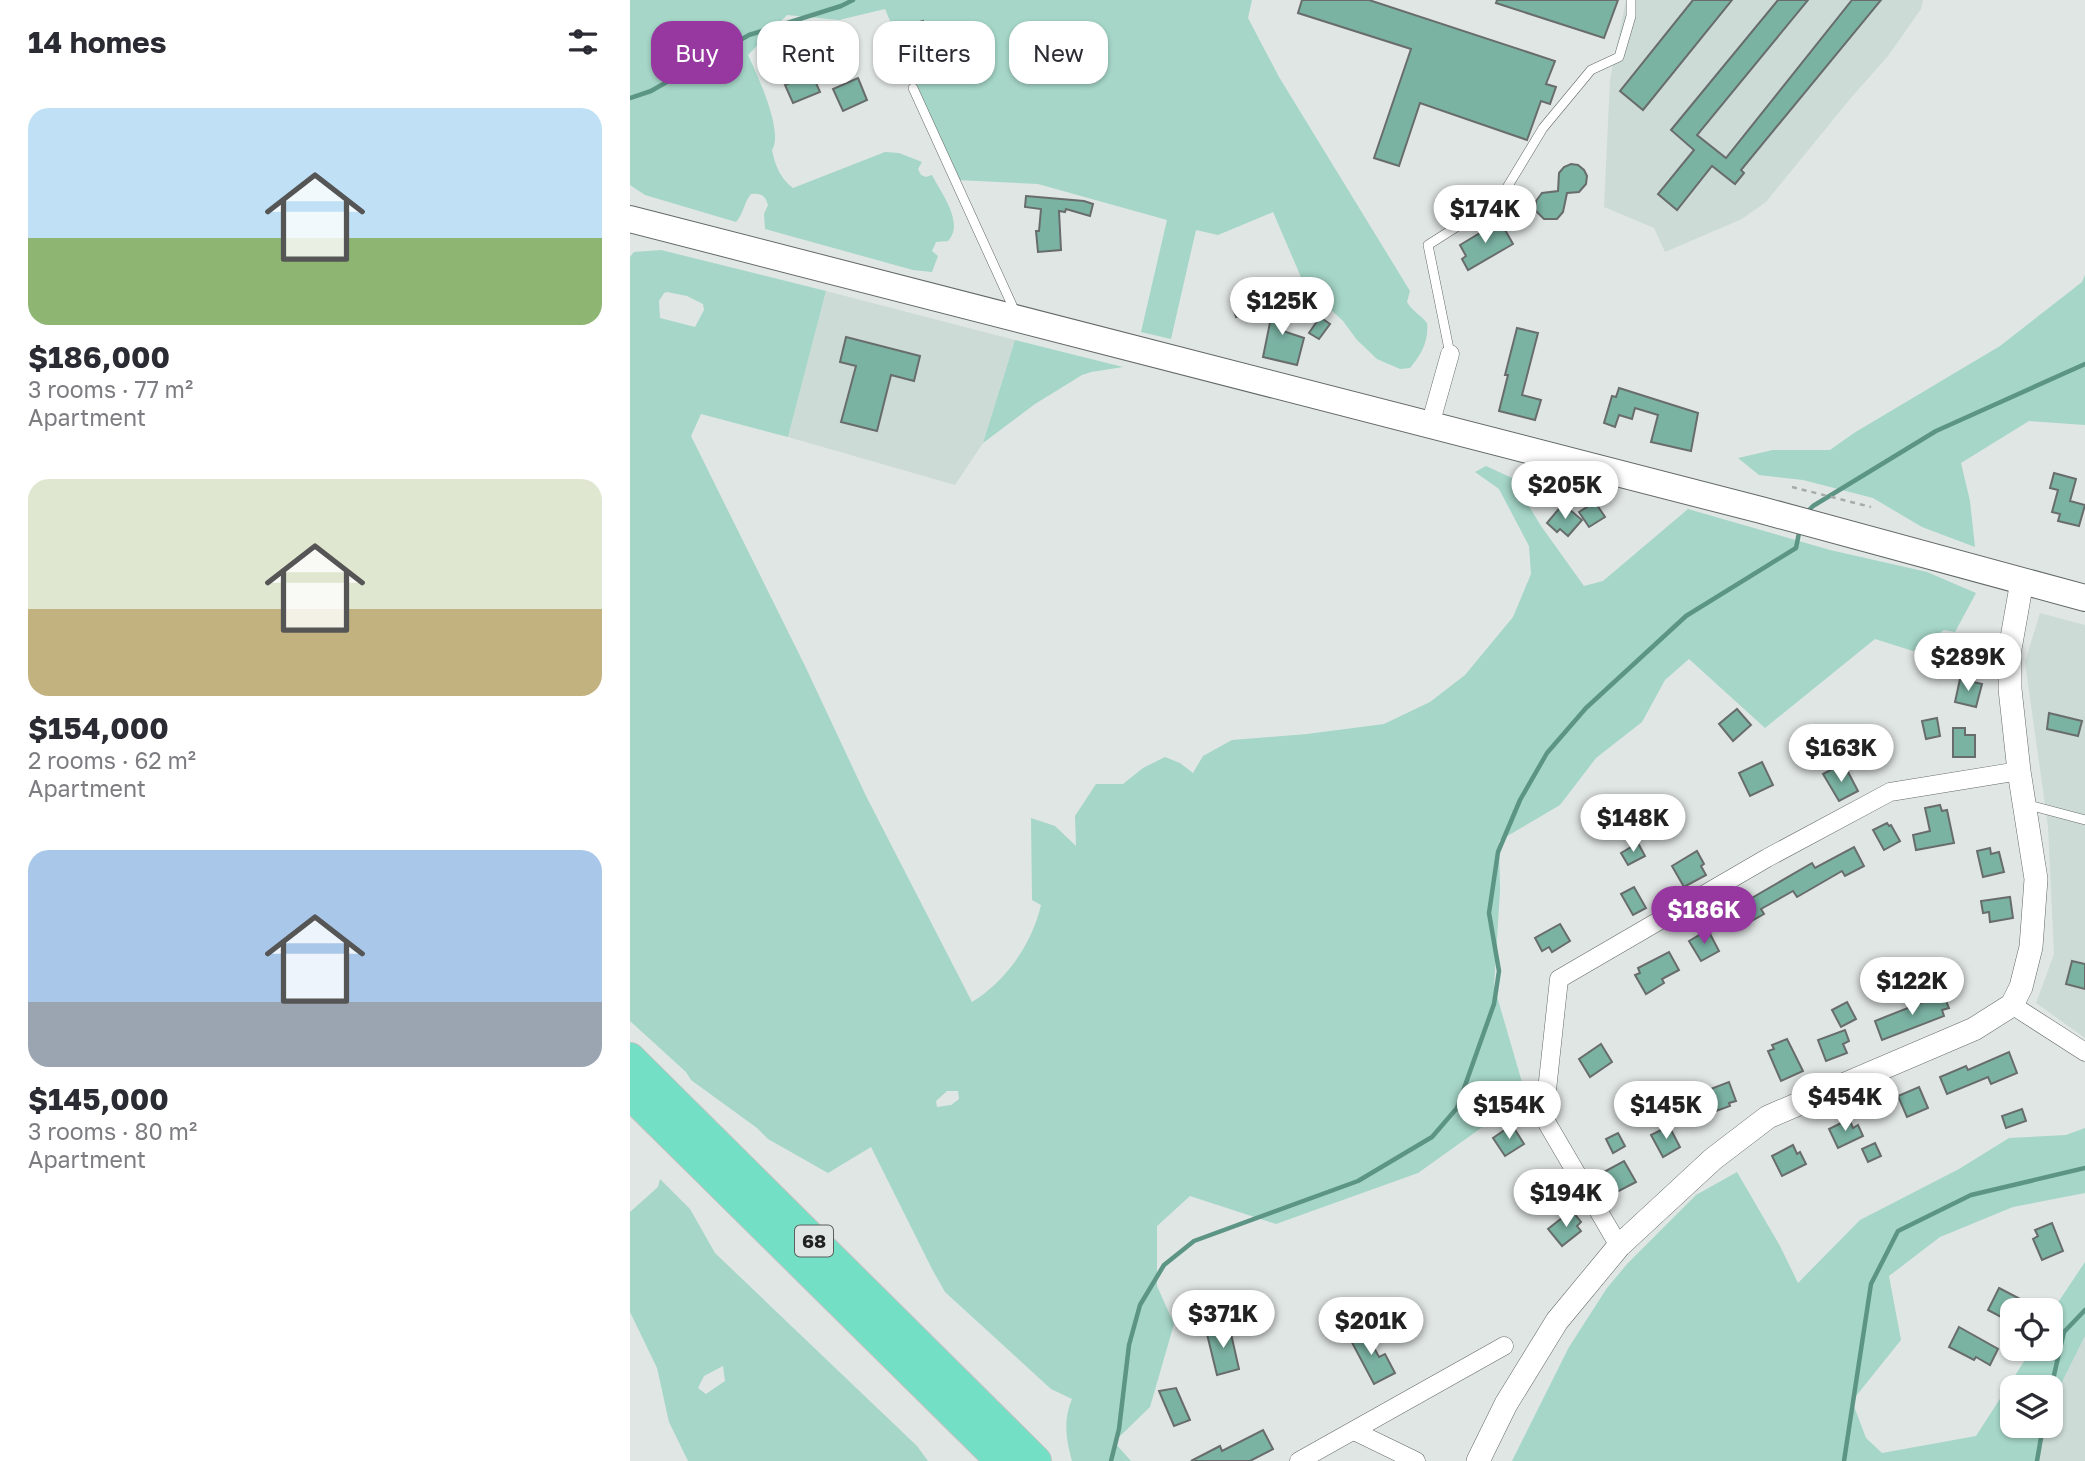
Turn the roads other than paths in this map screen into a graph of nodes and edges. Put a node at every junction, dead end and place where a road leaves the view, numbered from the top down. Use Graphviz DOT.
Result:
graph roads {
  1 [pos="1631,0"];
  2 [pos="913,88"];
  3 [pos="630,219"];
  4 [pos="1009,316"];
  5 [pos="1450,354"];
  6 [pos="1430,425"];
  7 [pos="2022,581"];
  8 [pos="2085,598"];
  9 [pos="2019,771"];
  10 [pos="2023,804"];
  11 [pos="2085,820"];
  12 [pos="2012,1005"];
  13 [pos="2085,1052"];
  14 [pos="630,1058"];
  15 [pos="630,1094"];
  16 [pos="1619,1246"];
  17 [pos="1504,1346"];
  18 [pos="1354,1431"];
  19 [pos="1021,1458"];
  20 [pos="1299,1461"];
  21 [pos="1416,1461"];
  22 [pos="1478,1461"];
  1 -- 5 [label="lane"];
  2 -- 4 [label="lane"];
  3 -- 4 [label="main road"];
  4 -- 6 [label="main road"];
  5 -- 6 [label="street"];
  6 -- 7 [label="main road"];
  7 -- 8 [label="main road"];
  7 -- 9 [label="street"];
  9 -- 10 [label="street"];
  9 -- 16 [label="street"];
  10 -- 11 [label="lane"];
  10 -- 12 [label="street"];
  12 -- 13 [label="street"];
  12 -- 16 [label="street"];
  14 -- 19 [label="highway, 68"];
  15 -- 19 [label="highway, 68"];
  16 -- 22 [label="street"];
  17 -- 18 [label="street"];
  18 -- 20 [label="street"];
  18 -- 21 [label="street"];
}
